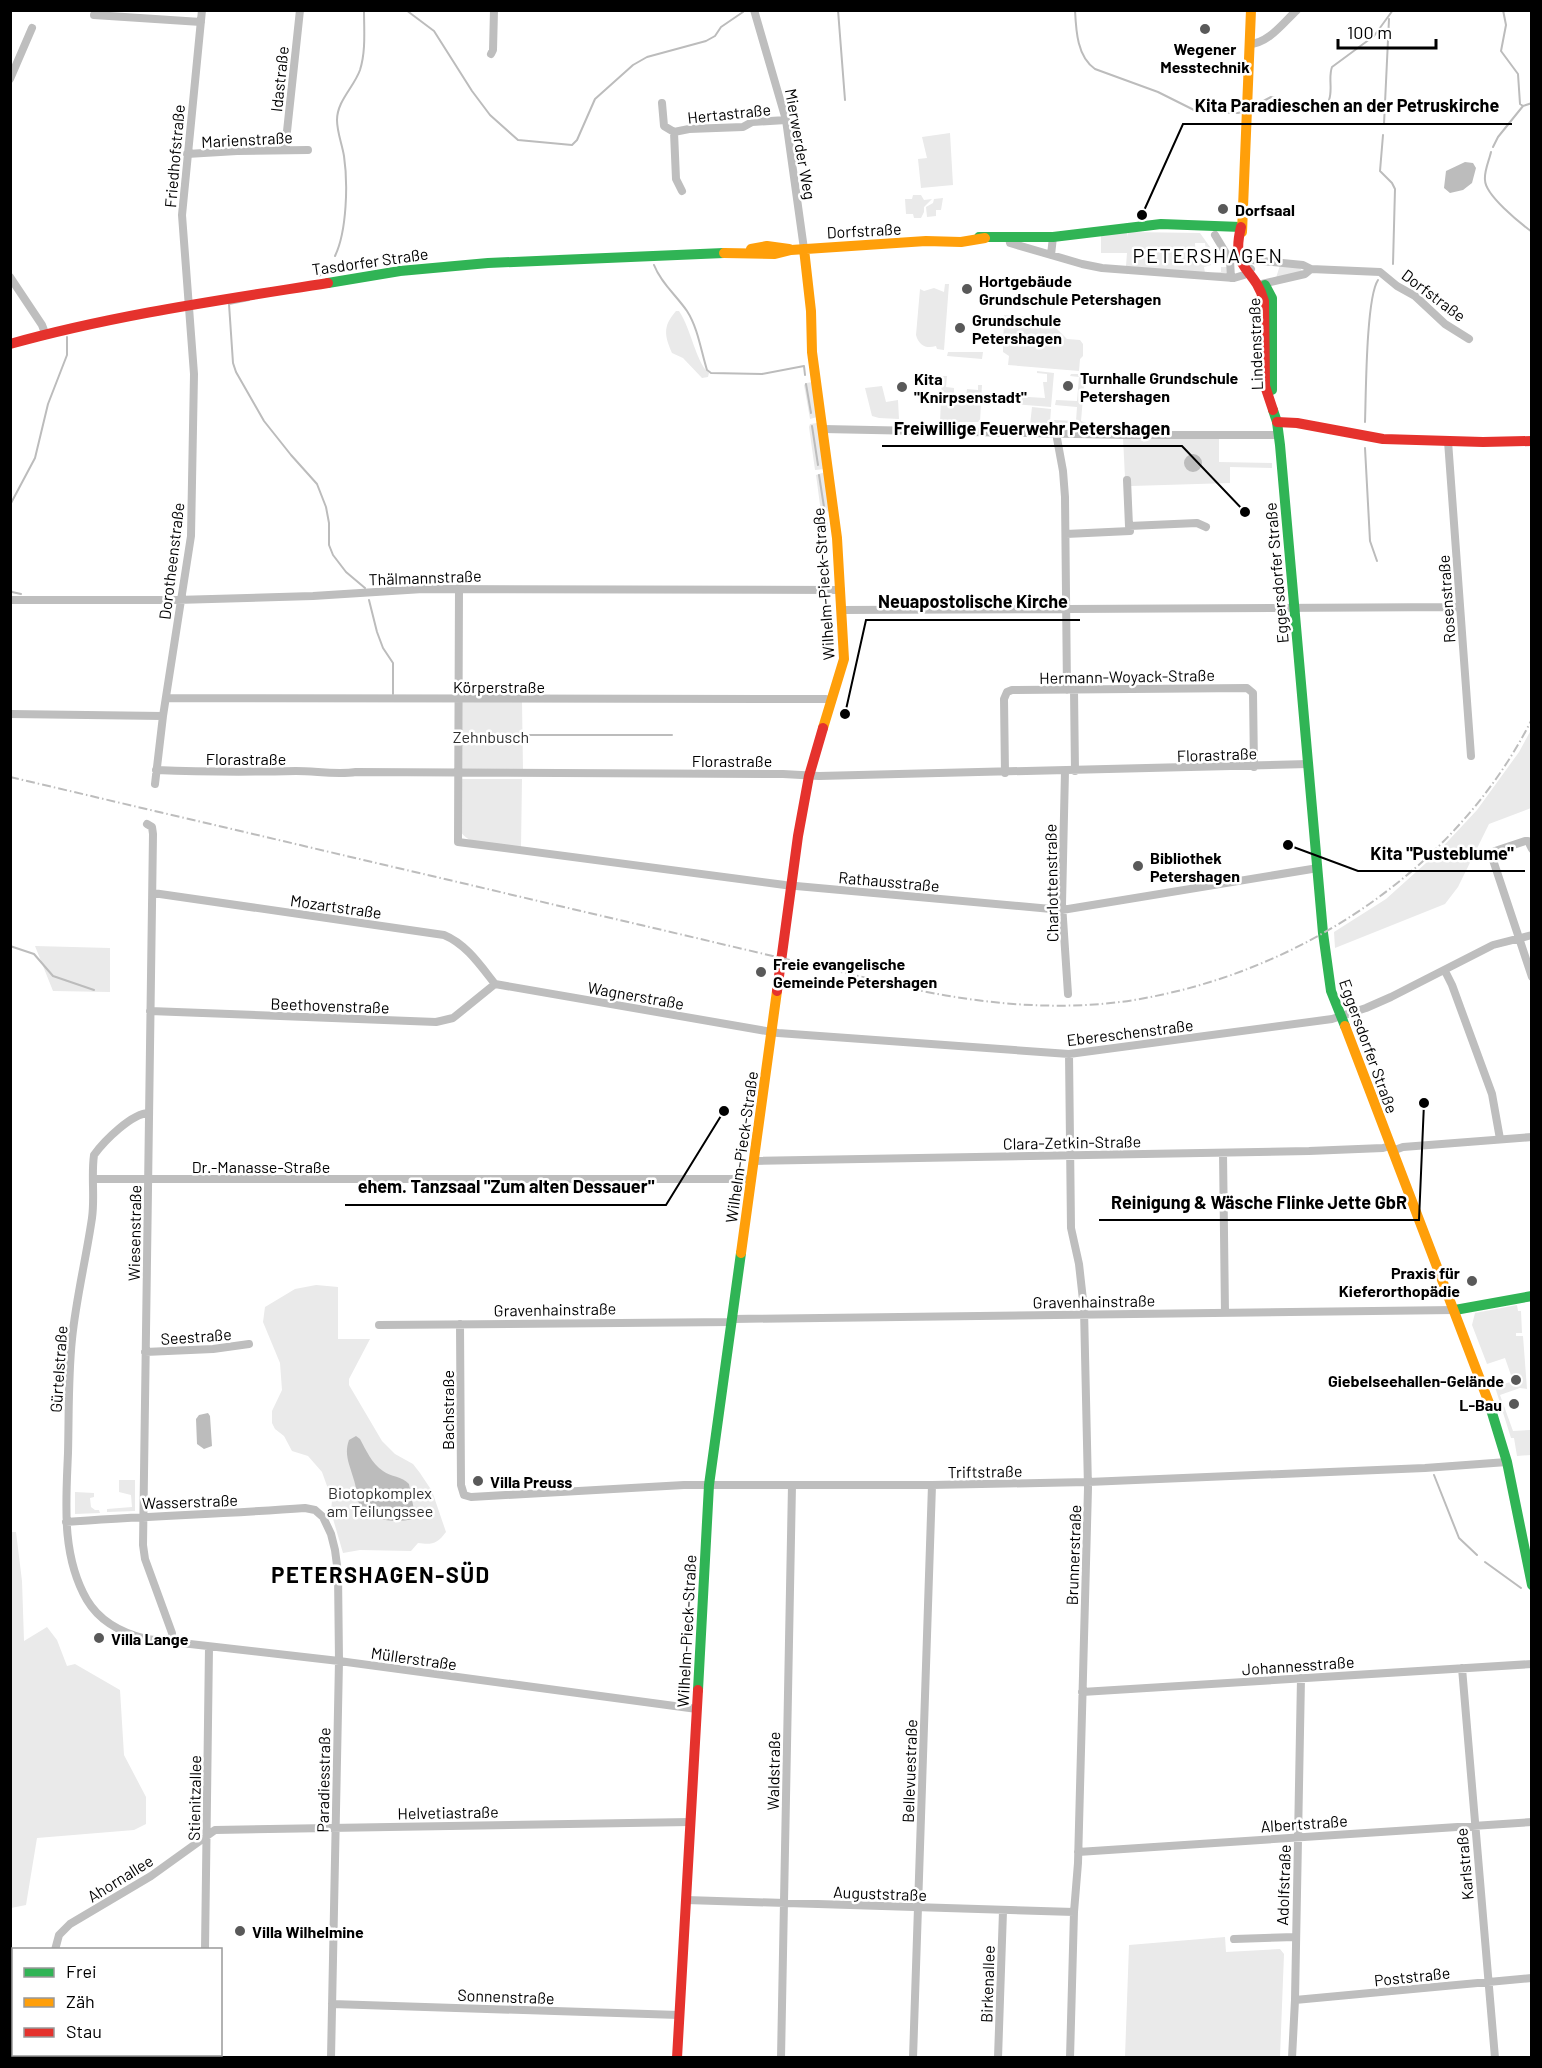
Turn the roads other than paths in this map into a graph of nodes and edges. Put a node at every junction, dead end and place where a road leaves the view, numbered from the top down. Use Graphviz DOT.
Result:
graph roads {
  1 [pos="202,10"];
  2 [pos="300,10"];
  3 [pos="494,10"];
  4 [pos="754,10"];
  5 [pos="1251,10"];
  6 [pos="1297,10"];
  7 [pos="94,15"];
  8 [pos="201,22"];
  9 [pos="32,28"];
  10 [pos="1249,44"];
  11 [pos="491,54"];
  12 [pos="10,79"];
  13 [pos="662,103"];
  14 [pos="786,120"];
  15 [pos="674,132"];
  16 [pos="285,150"];
  17 [pos="308,150"];
  18 [pos="187,154"];
  19 [pos="682,191"];
  20 [pos="1241,227"];
  21 [pos="1215,235"];
  22 [pos="1009,237"];
  23 [pos="1053,237"];
  24 [pos="804,249"];
  25 [pos="1051,255"];
  26 [pos="1250,268"];
  27 [pos="1311,269"];
  28 [pos="10,277"];
  29 [pos="1231,278"];
  30 [pos="1261,285"];
  31 [pos="189,304"];
  32 [pos="45,333"];
  33 [pos="1468,339"];
  34 [pos="10,344"];
  35 [pos="1277,423"];
  36 [pos="823,429"];
  37 [pos="1056,433"];
  38 [pos="1279,435"];
  39 [pos="1448,441"];
  40 [pos="1532,441"];
  41 [pos="1127,480"];
  42 [pos="1130,526"];
  43 [pos="1206,527"];
  44 [pos="1066,534"];
  45 [pos="459,588"];
  46 [pos="841,590"];
  47 [pos="181,599"];
  48 [pos="10,600"];
  49 [pos="1293,607"];
  50 [pos="1460,607"];
  51 [pos="842,610"];
  52 [pos="1068,610"];
  53 [pos="1070,690"];
  54 [pos="166,698"];
  55 [pos="458,699"];
  56 [pos="832,701"];
  57 [pos="10,714"];
  58 [pos="163,716"];
  59 [pos="1472,756"];
  60 [pos="1308,765"];
  61 [pos="1254,767"];
  62 [pos="156,770"];
  63 [pos="1065,771"];
  64 [pos="1075,771"];
  65 [pos="458,773"];
  66 [pos="1005,773"];
  67 [pos="809,776"];
  68 [pos="155,784"];
  69 [pos="147,824"];
  70 [pos="1532,849"];
  71 [pos="1318,868"];
  72 [pos="791,886"];
  73 [pos="153,893"];
  74 [pos="1062,910"];
  75 [pos="1532,935"];
  76 [pos="1520,939"];
  77 [pos="1445,971"];
  78 [pos="1532,977"];
  79 [pos="495,984"];
  80 [pos="1068,994"];
  81 [pos="150,1011"];
  82 [pos="1340,1017"];
  83 [pos="771,1032"];
  84 [pos="1069,1054"];
  85 [pos="149,1113"];
  86 [pos="1532,1137"];
  87 [pos="1500,1139"];
  88 [pos="1391,1148"];
  89 [pos="1223,1153"];
  90 [pos="1071,1156"];
  91 [pos="754,1161"];
  92 [pos="93,1179"];
  93 [pos="148,1179"];
  94 [pos="752,1179"];
  95 [pos="1532,1296"];
  96 [pos="1455,1310"];
  97 [pos="1225,1313"];
  98 [pos="1084,1314"];
  99 [pos="733,1321"];
  100 [pos="460,1324"];
  101 [pos="379,1325"];
  102 [pos="249,1344"];
  103 [pos="145,1352"];
  104 [pos="1507,1462"];
  105 [pos="1088,1482"];
  106 [pos="709,1485"];
  107 [pos="792,1485"];
  108 [pos="932,1485"];
  109 [pos="464,1495"];
  110 [pos="315,1510"];
  111 [pos="143,1516"];
  112 [pos="66,1522"];
  113 [pos="1532,1585"];
  114 [pos="128,1635"];
  115 [pos="172,1641"];
  116 [pos="210,1647"];
  117 [pos="1532,1659"];
  118 [pos="339,1661"];
  119 [pos="1516,1664"];
  120 [pos="1532,1664"];
  121 [pos="1462,1668"];
  122 [pos="1301,1678"];
  123 [pos="1082,1692"];
  124 [pos="697,1709"];
  125 [pos="690,1822"];
  126 [pos="1532,1822"];
  127 [pos="1474,1826"];
  128 [pos="335,1827"];
  129 [pos="207,1835"];
  130 [pos="1298,1836"];
  131 [pos="1078,1852"];
  132 [pos="686,1900"];
  133 [pos="784,1903"];
  134 [pos="919,1907"];
  135 [pos="1003,1911"];
  136 [pos="1074,1912"];
  137 [pos="1295,1937"];
  138 [pos="1234,1939"];
  139 [pos="56,1948"];
  140 [pos="205,1948"];
  141 [pos="1532,1978"];
  142 [pos="1488,1982"];
  143 [pos="1295,2000"];
  144 [pos="332,2004"];
  145 [pos="680,2015"];
  146 [pos="331,2058"];
  147 [pos="677,2058"];
  148 [pos="782,2058"];
  149 [pos="913,2058"];
  150 [pos="998,2058"];
  151 [pos="1070,2058"];
  152 [pos="1292,2058"];
  153 [pos="1495,2058"];
  1 -- 8 [label="street, Friedhofstraße"];
  2 -- 16 [label="street, Idastraße"];
  3 -- 11 [label="street"];
  4 -- 14 [label="street, Mierwerder Weg"];
  5 -- 10 [label="street, Lindenstraße"];
  6 -- 10 [label="street"];
  7 -- 8 [label="street"];
  8 -- 18 [label="street, Friedhofstraße"];
  9 -- 12 [label="street"];
  10 -- 20 [label="street, Lindenstraße"];
  13 -- 15 [label="street, Hertastraße"];
  14 -- 15 [label="street, Hertastraße"];
  14 -- 24 [label="street, Mierwerder Weg"];
  15 -- 19 [label="street, Hertastraße"];
  16 -- 17 [label="street, Marienstraße"];
  16 -- 18 [label="street, Marienstraße"];
  18 -- 31 [label="street, Friedhofstraße"];
  20 -- 23 [label="street, Dorfstraße"];
  20 -- 26 [label="street, Lindenstraße"];
  21 -- 29 [label="street"];
  22 -- 23 [label="street, Dorfstraße"];
  22 -- 24 [label="street, Dorfstraße"];
  22 -- 25 [label="street, Dorfstraße"];
  23 -- 25 [label="street"];
  24 -- 31 [label="street, Tasdorfer Straße"];
  24 -- 36 [label="street, Wilhelm-Pieck-Straße"];
  25 -- 29 [label="street, Dorfstraße"];
  26 -- 27 [label="street, Dorfstraße"];
  26 -- 29 [label="street, Dorfstraße"];
  26 -- 30 [label="street, Lindenstraße"];
  27 -- 30 [label="street, Dorfstraße"];
  27 -- 33 [label="street, Dorfstraße"];
  28 -- 32 [label="street"];
  30 -- 35 [label="street, Lindenstraße"];
  31 -- 32 [label="street, Tasdorfer Straße"];
  31 -- 47 [label="street, Dorotheenstraße"];
  32 -- 34 [label="street, Tasdorfer Straße"];
  35 -- 38 [label="street, Eggersdorfer Straße"];
  35 -- 39 [label="street"];
  36 -- 37 [label="street"];
  36 -- 46 [label="street, Wilhelm-Pieck-Straße"];
  37 -- 38 [label="street"];
  37 -- 44 [label="street"];
  38 -- 49 [label="street, Eggersdorfer Straße"];
  39 -- 40 [label="street"];
  39 -- 50 [label="street, Rosenstraße"];
  41 -- 42 [label="street"];
  42 -- 43 [label="street"];
  42 -- 44 [label="street"];
  44 -- 52 [label="street"];
  45 -- 46 [label="street, Thälmannstraße"];
  45 -- 47 [label="street, Thälmannstraße"];
  45 -- 55 [label="street"];
  46 -- 51 [label="street, Wilhelm-Pieck-Straße"];
  47 -- 48 [label="street, Thälmannstraße"];
  47 -- 54 [label="street, Dorotheenstraße"];
  49 -- 50 [label="street"];
  49 -- 52 [label="street"];
  49 -- 60 [label="street, Eggersdorfer Straße"];
  50 -- 59 [label="street, Rosenstraße"];
  51 -- 52 [label="street"];
  51 -- 56 [label="street, Wilhelm-Pieck-Straße"];
  52 -- 53 [label="street"];
  53 -- 61 [label="street, Hermann-Woyack-Straße"];
  53 -- 64 [label="street"];
  53 -- 66 [label="street, Hermann-Woyack-Straße"];
  54 -- 55 [label="street, Körperstraße"];
  54 -- 58 [label="street, Dorotheenstraße"];
  55 -- 56 [label="street, Körperstraße"];
  55 -- 65 [label="street"];
  56 -- 67 [label="street, Wilhelm-Pieck-Straße"];
  57 -- 58 [label="street"];
  58 -- 62 [label="street, Dorotheenstraße"];
  60 -- 61 [label="street, Florastraße"];
  60 -- 71 [label="street, Eggersdorfer Straße"];
  61 -- 64 [label="street, Florastraße"];
  62 -- 65 [label="street, Florastraße"];
  62 -- 68 [label="street, Dorotheenstraße"];
  63 -- 64 [label="street, Florastraße"];
  63 -- 66 [label="street, Florastraße"];
  63 -- 74 [label="street, Charlottenstraße"];
  65 -- 67 [label="street, Florastraße"];
  65 -- 72 [label="street, Rathausstraße"];
  66 -- 67 [label="street, Florastraße"];
  67 -- 72 [label="street, Wilhelm-Pieck-Straße"];
  69 -- 73 [label="street, Wiesenstraße"];
  70 -- 76 [label="street"];
  71 -- 74 [label="street, Rathausstraße"];
  71 -- 82 [label="street, Eggersdorfer Straße"];
  72 -- 74 [label="street, Rathausstraße"];
  72 -- 83 [label="street, Wilhelm-Pieck-Straße"];
  73 -- 79 [label="street, Mozartstraße"];
  73 -- 81 [label="street, Wiesenstraße"];
  74 -- 80 [label="street, Charlottenstraße"];
  75 -- 76 [label="street, Ebereschenstraße"];
  76 -- 77 [label="street, Ebereschenstraße"];
  76 -- 78 [label="street"];
  77 -- 82 [label="street, Ebereschenstraße"];
  77 -- 87 [label="street"];
  79 -- 81 [label="street, Beethovenstraße"];
  79 -- 83 [label="street, Wagnerstraße"];
  81 -- 85 [label="street, Wiesenstraße"];
  82 -- 84 [label="street, Ebereschenstraße"];
  82 -- 88 [label="street, Eggersdorfer Straße"];
  83 -- 84 [label="street, Ebereschenstraße"];
  83 -- 91 [label="street, Wilhelm-Pieck-Straße"];
  84 -- 90 [label="street, Brunnerstraße"];
  85 -- 92 [label="street, Gürtelstraße"];
  85 -- 93 [label="street, Wiesenstraße"];
  86 -- 87 [label="street, Clara-Zetkin-Straße"];
  87 -- 88 [label="street, Clara-Zetkin-Straße"];
  88 -- 89 [label="street, Clara-Zetkin-Straße"];
  88 -- 96 [label="street, Eggersdorfer Straße"];
  89 -- 90 [label="street, Clara-Zetkin-Straße"];
  89 -- 97 [label="street"];
  90 -- 91 [label="street, Clara-Zetkin-Straße"];
  90 -- 98 [label="street, Brunnerstraße"];
  91 -- 94 [label="street, Wilhelm-Pieck-Straße"];
  92 -- 93 [label="street, Dr.-Manasse-Straße"];
  92 -- 112 [label="street, Gürtelstraße"];
  93 -- 94 [label="street, Dr.-Manasse-Straße"];
  93 -- 103 [label="street, Wiesenstraße"];
  94 -- 99 [label="street, Wilhelm-Pieck-Straße"];
  95 -- 96 [label="street"];
  96 -- 97 [label="street, Gravenhainstraße"];
  96 -- 104 [label="street, Eggersdorfer Straße"];
  97 -- 98 [label="street, Gravenhainstraße"];
  98 -- 99 [label="street, Gravenhainstraße"];
  98 -- 105 [label="street, Brunnerstraße"];
  99 -- 100 [label="street, Gravenhainstraße"];
  99 -- 106 [label="street, Wilhelm-Pieck-Straße"];
  100 -- 101 [label="street, Gravenhainstraße"];
  100 -- 109 [label="street, Bachstraße"];
  102 -- 103 [label="street, Seestraße"];
  103 -- 111 [label="street, Wiesenstraße"];
  104 -- 105 [label="street, Triftstraße"];
  104 -- 113 [label="street, Eggersdorfer Straße"];
  105 -- 108 [label="street, Triftstraße"];
  105 -- 123 [label="street, Brunnerstraße"];
  106 -- 107 [label="street, Triftstraße"];
  106 -- 109 [label="street, Triftstraße"];
  106 -- 124 [label="street, Wilhelm-Pieck-Straße"];
  107 -- 108 [label="street, Triftstraße"];
  107 -- 133 [label="street, Waldstraße"];
  108 -- 134 [label="street, Bellevuestraße"];
  110 -- 111 [label="street, Wasserstraße"];
  110 -- 118 [label="street, Paradiesstraße"];
  111 -- 112 [label="street, Wasserstraße"];
  111 -- 115 [label="street, Wiesenstraße"];
  112 -- 114 [label="street, Gürtelstraße"];
  114 -- 115 [label="street, Müllerstraße"];
  115 -- 116 [label="street, Müllerstraße"];
  116 -- 118 [label="street, Müllerstraße"];
  116 -- 129 [label="street, Stienitzallee"];
  117 -- 119 [label="street, Johannesstraße"];
  118 -- 124 [label="street, Müllerstraße"];
  118 -- 128 [label="street, Paradiesstraße"];
  119 -- 120 [label="street, Johannesstraße"];
  119 -- 121 [label="street, Johannesstraße"];
  121 -- 122 [label="street, Johannesstraße"];
  121 -- 127 [label="street, Karlstraße"];
  122 -- 123 [label="street, Johannesstraße"];
  122 -- 130 [label="street, Adolfstraße"];
  123 -- 131 [label="street, Brunnerstraße"];
  124 -- 125 [label="street, Wilhelm-Pieck-Straße"];
  125 -- 128 [label="street, Helvetiastraße"];
  125 -- 132 [label="street, Wilhelm-Pieck-Straße"];
  126 -- 127 [label="street, Albertstraße"];
  127 -- 130 [label="street, Albertstraße"];
  127 -- 142 [label="street, Karlstraße"];
  128 -- 129 [label="street, Helvetiastraße"];
  128 -- 144 [label="street, Paradiesstraße"];
  129 -- 139 [label="street, Ahornallee"];
  129 -- 140 [label="street, Stienitzallee"];
  130 -- 131 [label="street, Albertstraße"];
  130 -- 137 [label="street, Adolfstraße"];
  131 -- 136 [label="street, Brunnerstraße"];
  132 -- 133 [label="street, Auguststraße"];
  132 -- 145 [label="street, Wilhelm-Pieck-Straße"];
  133 -- 134 [label="street, Auguststraße"];
  133 -- 148 [label="street, Waldstraße"];
  134 -- 135 [label="street, Auguststraße"];
  134 -- 149 [label="street, Bellevuestraße"];
  135 -- 136 [label="street, Auguststraße"];
  135 -- 150 [label="street, Birkenallee"];
  136 -- 151 [label="street, Brunnerstraße"];
  137 -- 138 [label="street"];
  137 -- 143 [label="street, Adolfstraße"];
  141 -- 142 [label="street, Poststraße"];
  142 -- 143 [label="street, Poststraße"];
  142 -- 153 [label="street, Karlstraße"];
  143 -- 152 [label="street, Adolfstraße"];
  144 -- 145 [label="street, Sonnenstraße"];
  144 -- 146 [label="street, Paradiesstraße"];
  145 -- 147 [label="street, Wilhelm-Pieck-Straße"];
}
